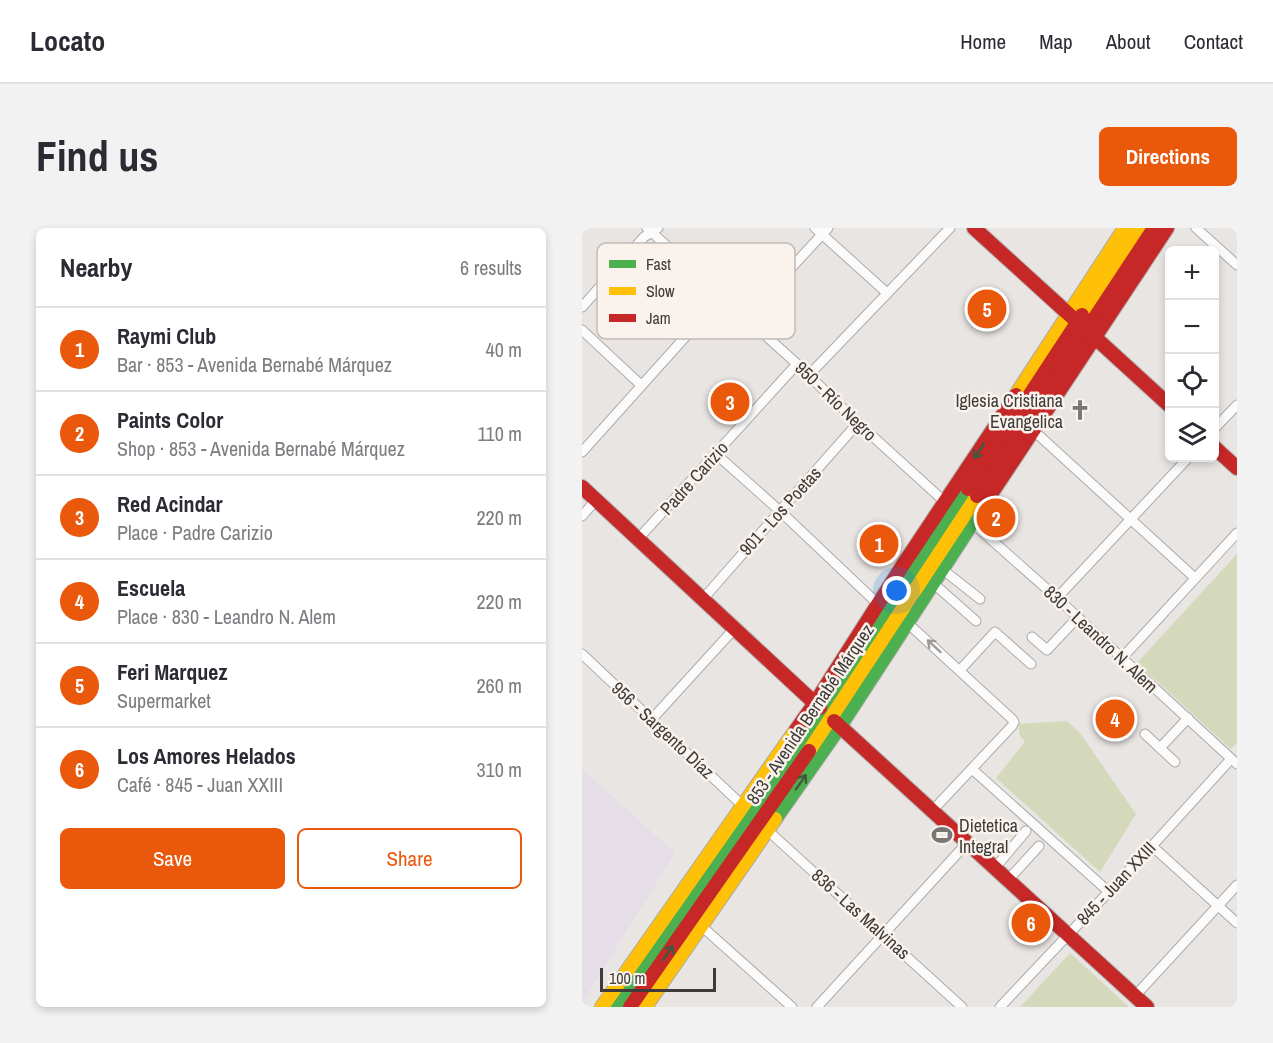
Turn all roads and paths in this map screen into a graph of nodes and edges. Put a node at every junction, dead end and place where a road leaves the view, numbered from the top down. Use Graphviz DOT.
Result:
graph roads {
  1 [pos="950,228"];
  2 [pos="974,228"];
  3 [pos="1125,228"];
  4 [pos="1138,228"];
  5 [pos="1154,228"];
  6 [pos="1167,228"];
  7 [pos="1196,228"];
  8 [pos="652,230"];
  9 [pos="822,230"];
  10 [pos="639,243"];
  11 [pos="666,243"];
  12 [pos="795,261"];
  13 [pos="1237,265"];
  14 [pos="597,290"];
  15 [pos="887,293"];
  16 [pos="582,307"];
  17 [pos="1082,326"];
  18 [pos="582,330"];
  19 [pos="683,339"];
  20 [pos="770,339"];
  21 [pos="796,363"];
  22 [pos="809,375"];
  23 [pos="642,385"];
  24 [pos="1165,401"];
  25 [pos="1237,405"];
  26 [pos="858,423"];
  27 [pos="1219,425"];
  28 [pos="1033,430"];
  29 [pos="1219,451"];
  30 [pos="582,452"];
  31 [pos="716,454"];
  32 [pos="1184,462"];
  33 [pos="1237,468"];
  34 [pos="582,487"];
  35 [pos="596,500"];
  36 [pos="945,502"];
  37 [pos="780,511"];
  38 [pos="582,516"];
  39 [pos="968,519"];
  40 [pos="1131,519"];
  41 [pos="1237,533"];
  42 [pos="638,539"];
  43 [pos="925,555"];
  44 [pos="903,565"];
  45 [pos="942,569"];
  46 [pos="1195,578"];
  47 [pos="933,583"];
  48 [pos="1057,598"];
  49 [pos="703,599"];
  50 [pos="980,599"];
  51 [pos="878,604"];
  52 [pos="1078,617"];
  53 [pos="976,621"];
  54 [pos="906,623"];
  55 [pos="735,628"];
  56 [pos="1032,637"];
  57 [pos="582,654"];
  58 [pos="1122,658"];
  59 [pos="1031,664"];
  60 [pos="960,670"];
  61 [pos="827,715"];
  62 [pos="1188,718"];
  63 [pos="652,719"];
  64 [pos="1145,734"];
  65 [pos="1160,748"];
  66 [pos="1234,761"];
  67 [pos="1175,762"];
  68 [pos="972,769"];
  69 [pos="743,806"];
  70 [pos="932,811"];
  71 [pos="763,826"];
  72 [pos="1026,831"];
  73 [pos="968,843"];
  74 [pos="1039,846"];
  75 [pos="1152,846"];
  76 [pos="741,867"];
  77 [pos="995,868"];
  78 [pos="721,876"];
  79 [pos="1008,880"];
  80 [pos="1237,885"];
  81 [pos="1108,892"];
  82 [pos="1218,906"];
  83 [pos="696,922"];
  84 [pos="1237,923"];
  85 [pos="883,934"];
  86 [pos="1068,935"];
  87 [pos="1135,996"];
  88 [pos="602,1007"];
  89 [pos="616,1007"];
  90 [pos="630,1007"];
  91 [pos="645,1007"];
  92 [pos="792,1007"];
  93 [pos="817,1007"];
  94 [pos="962,1007"];
  95 [pos="1000,1007"];
  96 [pos="1147,1007"];
  1 -- 15 [label="street"];
  2 -- 17 [label="main road"];
  3 -- 17 [label="main road, 853 - Avenida Bernabé Márquez"];
  4 -- 17 [label="main road, 853 - Avenida Bernabé Márquez"];
  5 -- 17 [label="main road, 853 - Avenida Bernabé Márquez"];
  6 -- 17 [label="main road, 853 - Avenida Bernabé Márquez"];
  7 -- 13 [label="street"];
  8 -- 10 [label="street"];
  8 -- 11 [label="street, 950 - Río Negro"];
  9 -- 12 [label="street"];
  9 -- 15 [label="street"];
  14 -- 16 [label="street"];
  15 -- 22 [label="street"];
  17 -- 24 [label="main road"];
  17 -- 28 [label="main road, 853 - Avenida Bernabé Márquez"];
  17 -- 36 [label="main road, 853 - Avenida Bernabé Márquez, one-way"];
  17 -- 39 [label="main road, 853 - Avenida Bernabé Márquez"];
  17 -- 43 [label="main road, 853 - Avenida Bernabé Márquez"];
  18 -- 23 [label="street"];
  19 -- 23 [label="street"];
  20 -- 21 [label="street, 950 - Río Negro"];
  21 -- 22 [label="street, 950 - Río Negro"];
  21 -- 31 [label="street, Padre Carizio"];
  22 -- 26 [label="street, 950 - Río Negro"];
  23 -- 30 [label="street"];
  25 -- 27 [label="street"];
  26 -- 36 [label="street, 950 - Río Negro"];
  26 -- 37 [label="street, 901 - Los Poetas"];
  28 -- 39 [label="main road, 853 - Avenida Bernabé Márquez"];
  28 -- 40 [label="street"];
  29 -- 33 [label="main road"];
  31 -- 37 [label="street"];
  31 -- 42 [label="street, Padre Carizio"];
  32 -- 40 [label="street"];
  34 -- 35 [label="main road"];
  35 -- 38 [label="street"];
  35 -- 42 [label="main road"];
  36 -- 44 [label="main road, 853 - Avenida Bernabé Márquez"];
  37 -- 49 [label="street, 901 - Los Poetas"];
  37 -- 51 [label="street"];
  39 -- 45 [label="main road, 853 - Avenida Bernabé Márquez"];
  39 -- 48 [label="street, 830 - Leandro N. Alem"];
  39 -- 61 [label="main road, 853 - Avenida Bernabé Márquez"];
  40 -- 46 [label="street"];
  40 -- 48 [label="street"];
  41 -- 46 [label="street"];
  42 -- 49 [label="main road"];
  43 -- 44 [label="main road"];
  43 -- 61 [label="main road, 853 - Avenida Bernabé Márquez"];
  44 -- 51 [label="main road, 853 - Avenida Bernabé Márquez"];
  45 -- 47 [label="main road, 853 - Avenida Bernabé Márquez"];
  45 -- 50 [label="street"];
  46 -- 58 [label="street"];
  47 -- 53 [label="street"];
  47 -- 54 [label="main road, 853 - Avenida Bernabé Márquez"];
  48 -- 52 [label="street, 830 - Leandro N. Alem"];
  49 -- 55 [label="main road"];
  51 -- 61 [label="main road, 853 - Avenida Bernabé Márquez"];
  52 -- 56 [label="street"];
  52 -- 58 [label="street, 830 - Leandro N. Alem"];
  60 -- 54 [label="street, one-way"];
  54 -- 61 [label="main road, 853 - Avenida Bernabé Márquez"];
  55 -- 61 [label="main road"];
  55 -- 63 [label="street"];
  57 -- 63 [label="street, 956 - Sargento Díaz"];
  58 -- 62 [label="street, 830 - Leandro N. Alem"];
  59 -- 60 [label="street"];
  60 -- 68 [label="street"];
  61 -- 69 [label="main road, 853 - Avenida Bernabé Márquez"];
  61 -- 70 [label="main road"];
  71 -- 61 [label="main road, 853 - Avenida Bernabé Márquez, one-way"];
  61 -- 89 [label="main road, 853 - Avenida Bernabé Márquez"];
  62 -- 65 [label="street"];
  62 -- 66 [label="street, 830 - Leandro N. Alem"];
  63 -- 69 [label="street, 956 - Sargento Díaz"];
  64 -- 65 [label="street"];
  65 -- 67 [label="street"];
  66 -- 75 [label="street, 845 - Juan XXIII"];
  68 -- 70 [label="street"];
  68 -- 81 [label="street"];
  69 -- 88 [label="main road, 853 - Avenida Bernabé Márquez"];
  70 -- 73 [label="main road"];
  71 -- 76 [label="main road, 853 - Avenida Bernabé Márquez"];
  71 -- 78 [label="main road, 853 - Avenida Bernabé Márquez"];
  71 -- 85 [label="street, 836 - Las Malvinas"];
  72 -- 77 [label="street"];
  73 -- 77 [label="main road"];
  73 -- 85 [label="street"];
  74 -- 79 [label="street"];
  75 -- 81 [label="street, 845 - Juan XXIII"];
  75 -- 82 [label="street"];
  76 -- 78 [label="main road"];
  76 -- 83 [label="main road, 853 - Avenida Bernabé Márquez"];
  77 -- 79 [label="main road"];
  78 -- 83 [label="main road, 853 - Avenida Bernabé Márquez"];
  79 -- 86 [label="main road"];
  80 -- 82 [label="street"];
  81 -- 86 [label="street, 845 - Juan XXIII"];
  82 -- 84 [label="street"];
  82 -- 87 [label="street"];
  90 -- 83 [label="main road, 853 - Avenida Bernabé Márquez, one-way"];
  83 -- 91 [label="main road, 853 - Avenida Bernabé Márquez"];
  83 -- 92 [label="street"];
  85 -- 93 [label="street"];
  85 -- 94 [label="street, 836 - Las Malvinas"];
  86 -- 87 [label="main road"];
  86 -- 95 [label="street, 845 - Juan XXIII"];
  87 -- 96 [label="main road"];
}
